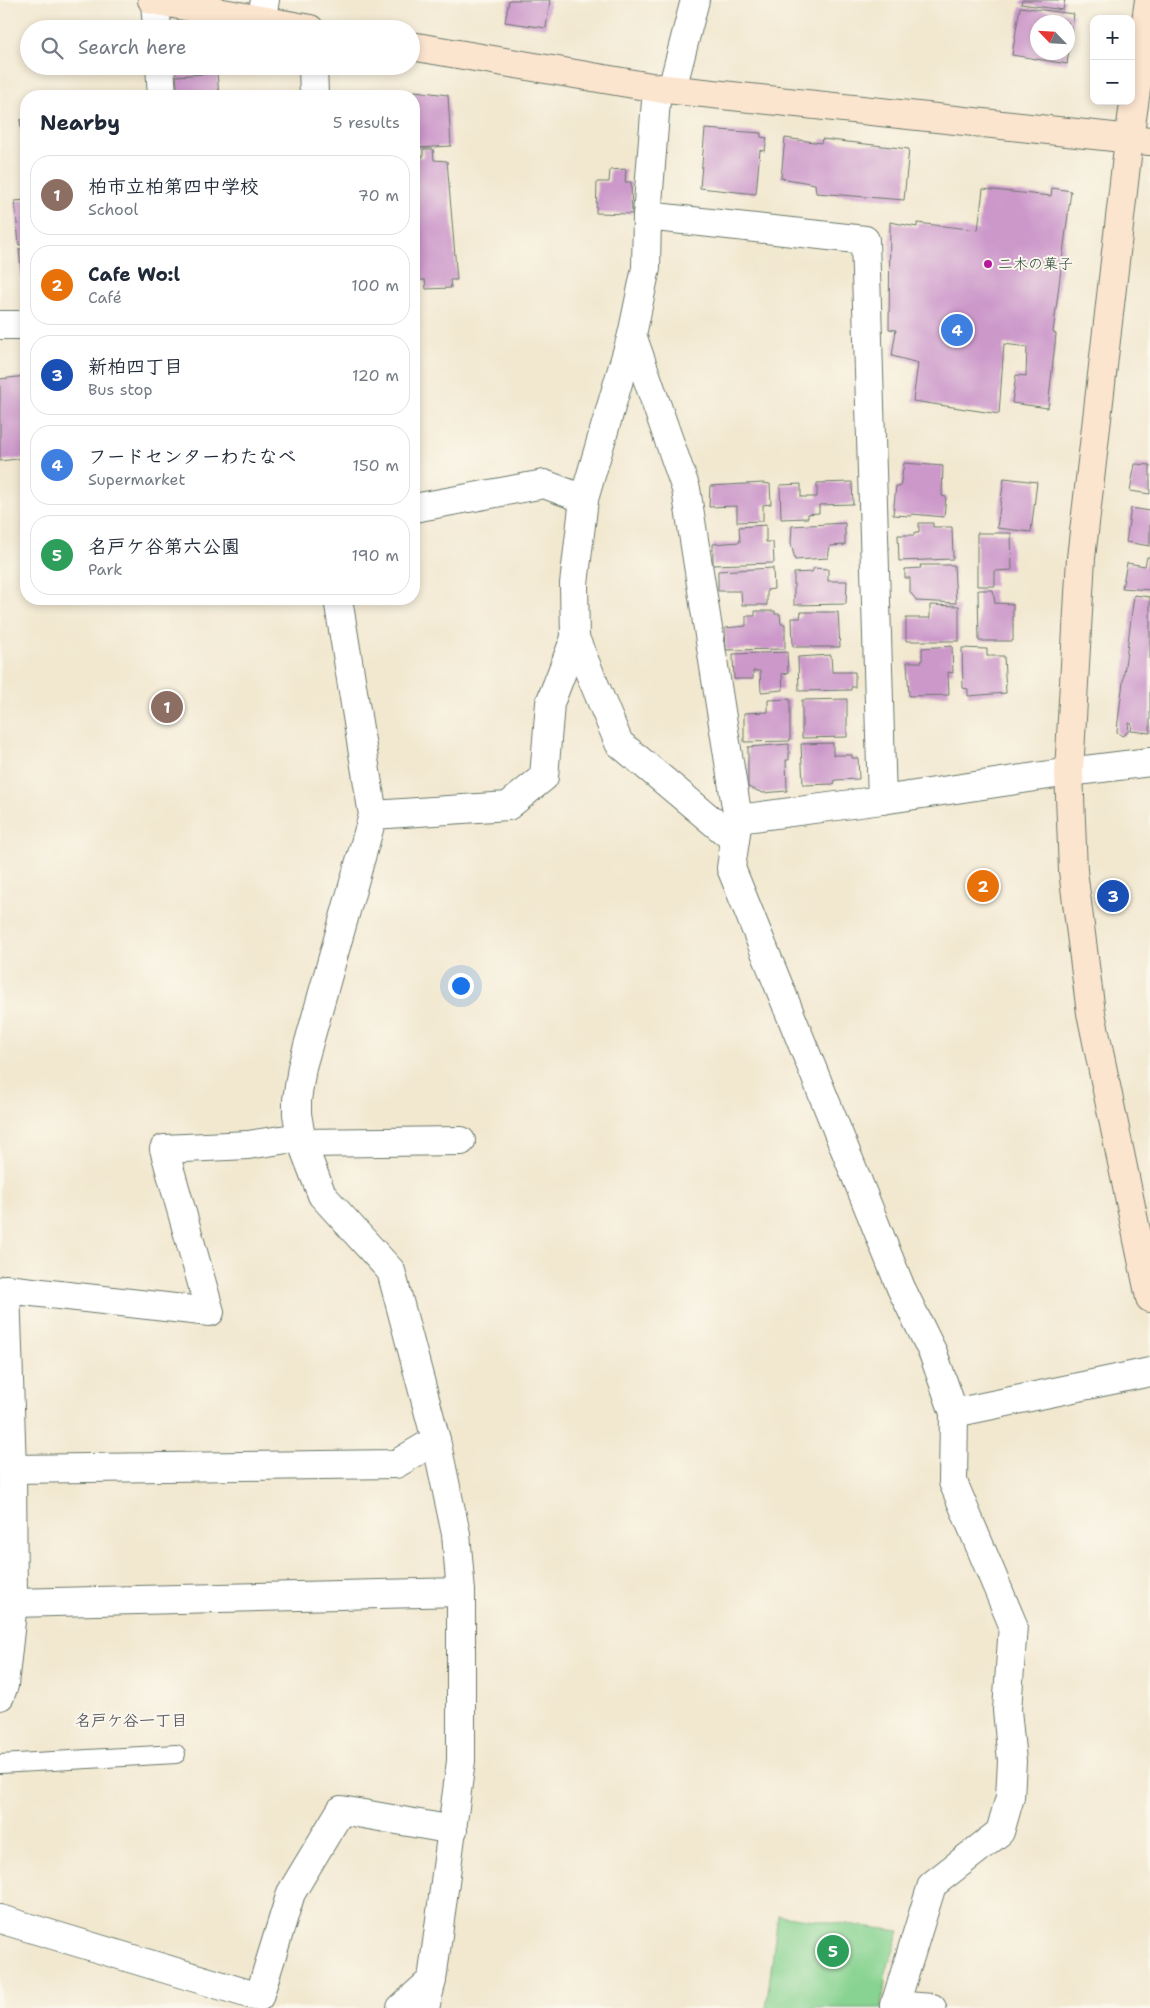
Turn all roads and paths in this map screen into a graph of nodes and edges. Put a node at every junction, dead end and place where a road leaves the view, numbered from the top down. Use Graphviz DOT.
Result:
graph roads {
  1 [pos="154,0"];
  2 [pos="694,0"];
  3 [pos="1149,0"];
  4 [pos="263,10"];
  5 [pos="156,20"];
  6 [pos="288,20"];
  7 [pos="420,47"];
  8 [pos="161,75"];
  9 [pos="313,75"];
  10 [pos="664,88"];
  11 [pos="162,90"];
  12 [pos="314,90"];
  13 [pos="1140,140"];
  14 [pos="647,216"];
  15 [pos="0,325"];
  16 [pos="20,325"];
  17 [pos="632,335"];
  18 [pos="584,498"];
  19 [pos="420,507"];
  20 [pos="339,605"];
  21 [pos="575,638"];
  22 [pos="1150,762"];
  23 [pos="1069,772"];
  24 [pos="882,800"];
  25 [pos="373,815"];
  26 [pos="736,829"];
  27 [pos="302,1140"];
  28 [pos="461,1140"];
  29 [pos="1150,1298"];
  30 [pos="1150,1372"];
  31 [pos="954,1413"];
  32 [pos="436,1440"];
  33 [pos="12,1469"];
  34 [pos="461,1592"];
  35 [pos="13,1603"];
  36 [pos="1,1688"];
  37 [pos="176,1754"];
  38 [pos="0,1764"];
  39 [pos="453,1830"];
  40 [pos="0,1919"];
  41 [pos="432,1980"];
  42 [pos="894,2007"];
  43 [pos="400,2008"];
  44 [pos="425,2008"];
  45 [pos="932,2008"];
  1 -- 4 [label="street"];
  1 -- 5 [label="street"];
  2 -- 10 [label="street"];
  3 -- 13 [label="street"];
  4 -- 6 [label="street"];
  7 -- 10 [label="street"];
  8 -- 11 [label="street"];
  9 -- 12 [label="street"];
  10 -- 13 [label="street"];
  10 -- 14 [label="street"];
  13 -- 23 [label="street"];
  14 -- 17 [label="street"];
  14 -- 24 [label="street"];
  15 -- 16 [label="street"];
  17 -- 18 [label="street"];
  17 -- 26 [label="street"];
  18 -- 19 [label="street"];
  18 -- 21 [label="street"];
  20 -- 25 [label="street"];
  21 -- 25 [label="street"];
  21 -- 26 [label="street"];
  22 -- 23 [label="street"];
  23 -- 24 [label="street"];
  23 -- 29 [label="street"];
  24 -- 26 [label="street"];
  25 -- 27 [label="street"];
  26 -- 31 [label="street"];
  27 -- 28 [label="street"];
  27 -- 32 [label="street"];
  27 -- 33 [label="street"];
  30 -- 31 [label="street"];
  31 -- 42 [label="street"];
  32 -- 33 [label="street"];
  32 -- 34 [label="street"];
  33 -- 35 [label="street"];
  34 -- 35 [label="street"];
  34 -- 39 [label="street"];
  35 -- 36 [label="street"];
  37 -- 38 [label="lane"];
  39 -- 40 [label="street"];
  39 -- 41 [label="street"];
  41 -- 43 [label="street"];
  41 -- 44 [label="street"];
  42 -- 45 [label="street"];
}
